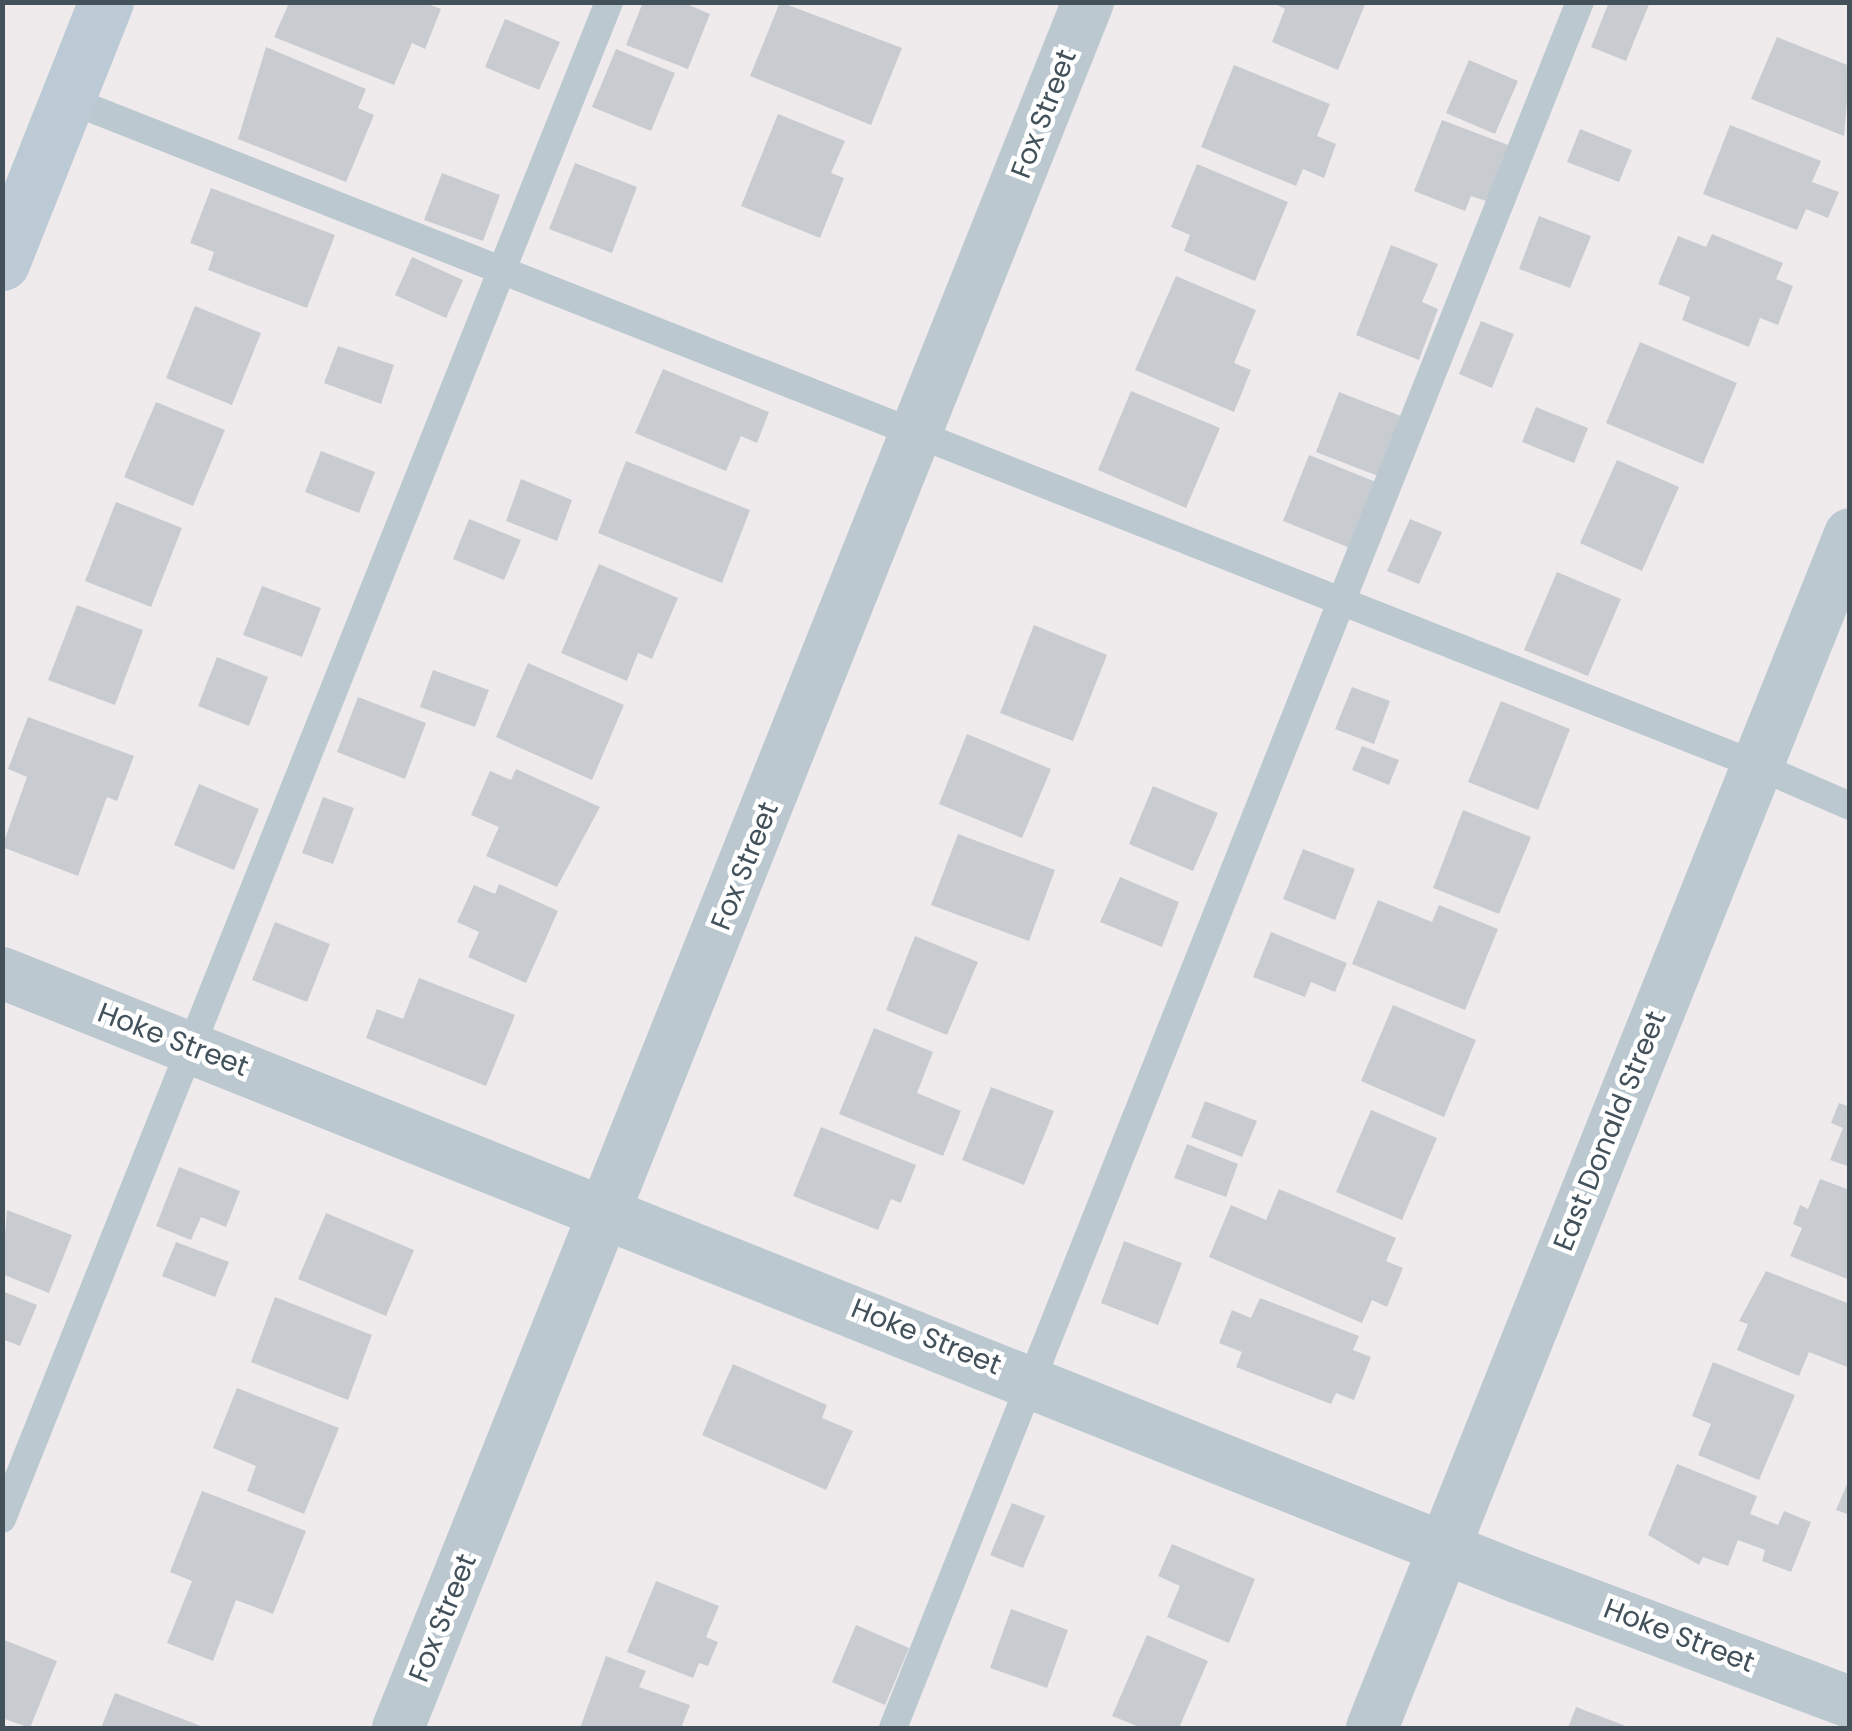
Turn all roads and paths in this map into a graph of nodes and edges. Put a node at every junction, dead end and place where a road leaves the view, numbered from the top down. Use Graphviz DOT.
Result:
graph roads {
  1 [pos="106,2"];
  2 [pos="608,2"];
  3 [pos="1088,2"];
  4 [pos="1580,2"];
  5 [pos="68,100"];
  6 [pos="2,263"];
  7 [pos="500,269"];
  8 [pos="918,436"];
  9 [pos="1850,534"];
  10 [pos="1341,603"];
  11 [pos="1756,768"];
  12 [pos="1850,806"];
  13 [pos="2,973"];
  14 [pos="191,1047"];
  15 [pos="606,1212"];
  16 [pos="1032,1380"];
  17 [pos="2,1519"];
  18 [pos="1445,1544"];
  19 [pos="1850,1702"];
  20 [pos="398,1728"];
  21 [pos="893,1728"];
  22 [pos="1372,1728"];
  1 -- 5 [label="street"];
  2 -- 7 [label="lane"];
  3 -- 8 [label="street, Fox Street"];
  4 -- 10 [label="lane"];
  5 -- 6 [label="street"];
  5 -- 7 [label="lane"];
  7 -- 8 [label="lane"];
  7 -- 14 [label="lane"];
  8 -- 10 [label="lane"];
  8 -- 15 [label="street, Fox Street"];
  9 -- 11 [label="street, East Donald Street"];
  10 -- 11 [label="lane"];
  10 -- 16 [label="lane"];
  11 -- 12 [label="lane"];
  11 -- 18 [label="street, East Donald Street"];
  13 -- 14 [label="street, Hoke Street"];
  14 -- 15 [label="street, Hoke Street"];
  14 -- 17 [label="lane"];
  15 -- 16 [label="street, Hoke Street"];
  15 -- 20 [label="street, Fox Street"];
  16 -- 18 [label="street, Hoke Street"];
  16 -- 21 [label="lane"];
  18 -- 19 [label="street, Hoke Street"];
  18 -- 22 [label="street, East Donald Street"];
}
